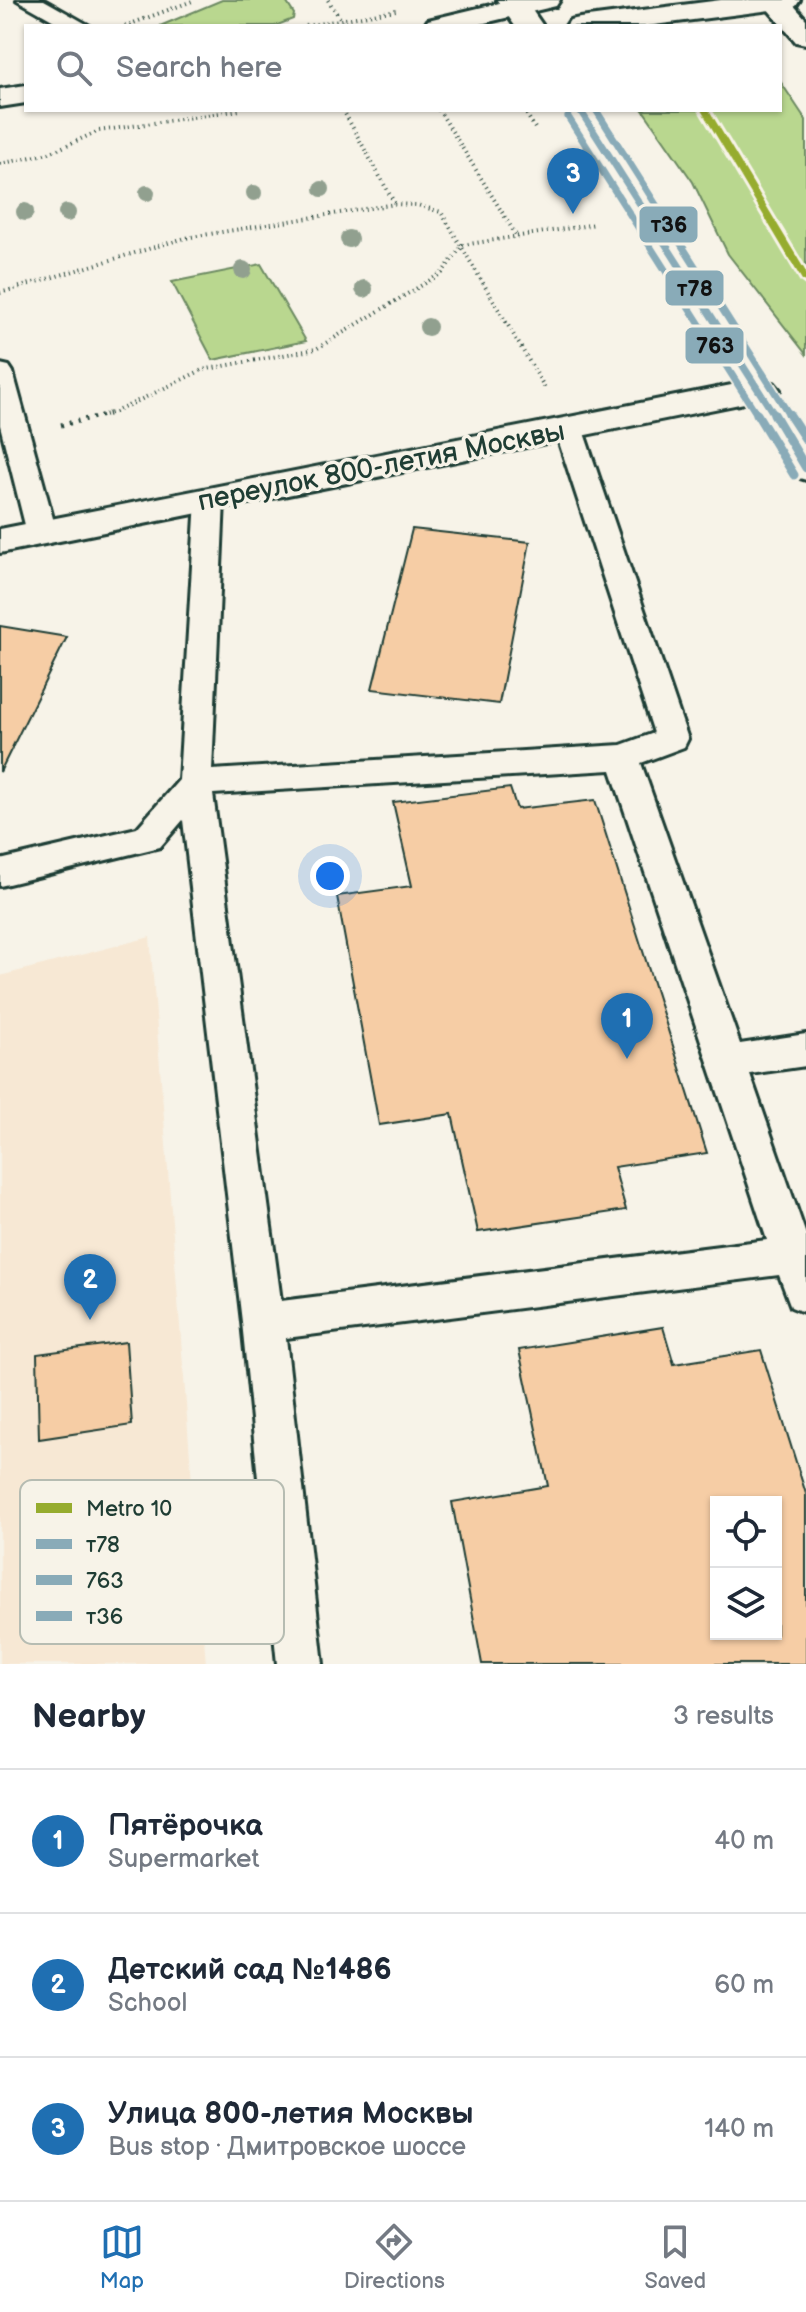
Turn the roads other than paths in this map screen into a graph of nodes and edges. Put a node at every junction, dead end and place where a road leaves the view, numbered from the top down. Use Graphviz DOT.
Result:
graph roads {
  1 [pos="28,0"];
  2 [pos="546,0"];
  3 [pos="778,0"];
  4 [pos="518,11"];
  5 [pos="75,24"];
  6 [pos="449,24"];
  7 [pos="595,24"];
  8 [pos="806,36"];
  9 [pos="24,94"];
  10 [pos="0,98"];
  11 [pos="581,112"];
  12 [pos="0,372"];
  13 [pos="762,390"];
  14 [pos="568,427"];
  15 [pos="806,468"];
  16 [pos="210,500"];
  17 [pos="42,533"];
  18 [pos="0,541"];
  19 [pos="623,757"];
  20 [pos="195,783"];
  21 [pos="0,873"];
  22 [pos="806,1050"];
  23 [pos="727,1062"];
  24 [pos="793,1255"];
  25 [pos="806,1294"];
  26 [pos="263,1322"];
  27 [pos="280,1480"];
  28 [pos="284,1516"];
  29 [pos="300,1664"];
  1 -- 5 [label="lane"];
  2 -- 4 [label="main road"];
  3 -- 7 [label="main road"];
  3 -- 8 [label="main road"];
  4 -- 6 [label="main road"];
  9 -- 10 [label="main road"];
  11 -- 13 [label="main road"];
  12 -- 17 [label="lane"];
  13 -- 14 [label="main road, переулок 800-летия Москвы"];
  13 -- 15 [label="main road"];
  14 -- 16 [label="main road, переулок 800-летия Москвы"];
  14 -- 19 [label="lane"];
  16 -- 17 [label="main road, переулок 800-летия Москвы"];
  16 -- 20 [label="lane"];
  17 -- 18 [label="main road, переулок 800-летия Москвы"];
  19 -- 20 [label="lane"];
  19 -- 23 [label="lane"];
  20 -- 21 [label="lane"];
  20 -- 26 [label="lane"];
  22 -- 23 [label="lane"];
  23 -- 24 [label="lane"];
  24 -- 25 [label="lane"];
  24 -- 26 [label="lane"];
  26 -- 27 [label="lane"];
  28 -- 29 [label="lane"];
}
